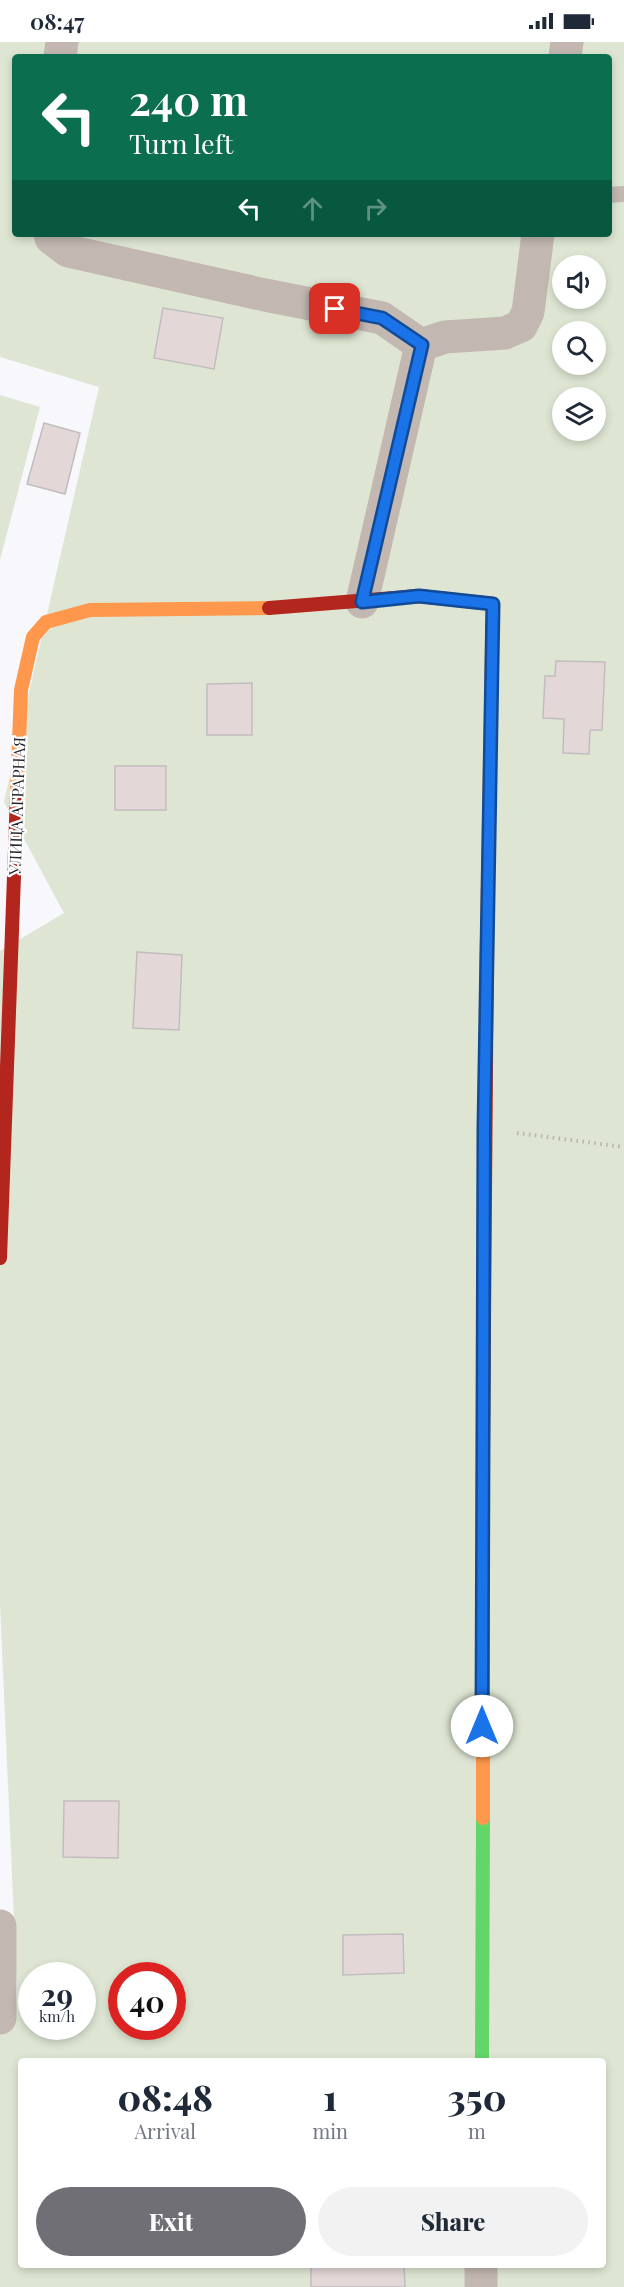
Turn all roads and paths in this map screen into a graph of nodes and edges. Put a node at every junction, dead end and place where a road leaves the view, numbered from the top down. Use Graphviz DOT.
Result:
graph roads {
  1 [pos="53,237"];
  2 [pos="538,237"];
  3 [pos="422,345"];
  4 [pos="362,602"];
  5 [pos="484,1128"];
  6 [pos="624,1147"];
  7 [pos="0,1258"];
  8 [pos="0,1926"];
  9 [pos="0,2018"];
  10 [pos="482,2058"];
  11 [pos="481,2268"];
  12 [pos="481,2287"];
  1 -- 3 [label="street"];
  2 -- 3 [label="street"];
  3 -- 4 [label="street"];
  4 -- 5 [label="street, УЛИЦА АГРАРНАЯ"];
  4 -- 7 [label="street, УЛИЦА АГРАРНАЯ"];
  5 -- 6 [label="path"];
  5 -- 10 [label="street"];
  8 -- 9 [label="street"];
  11 -- 12 [label="street"];
}
